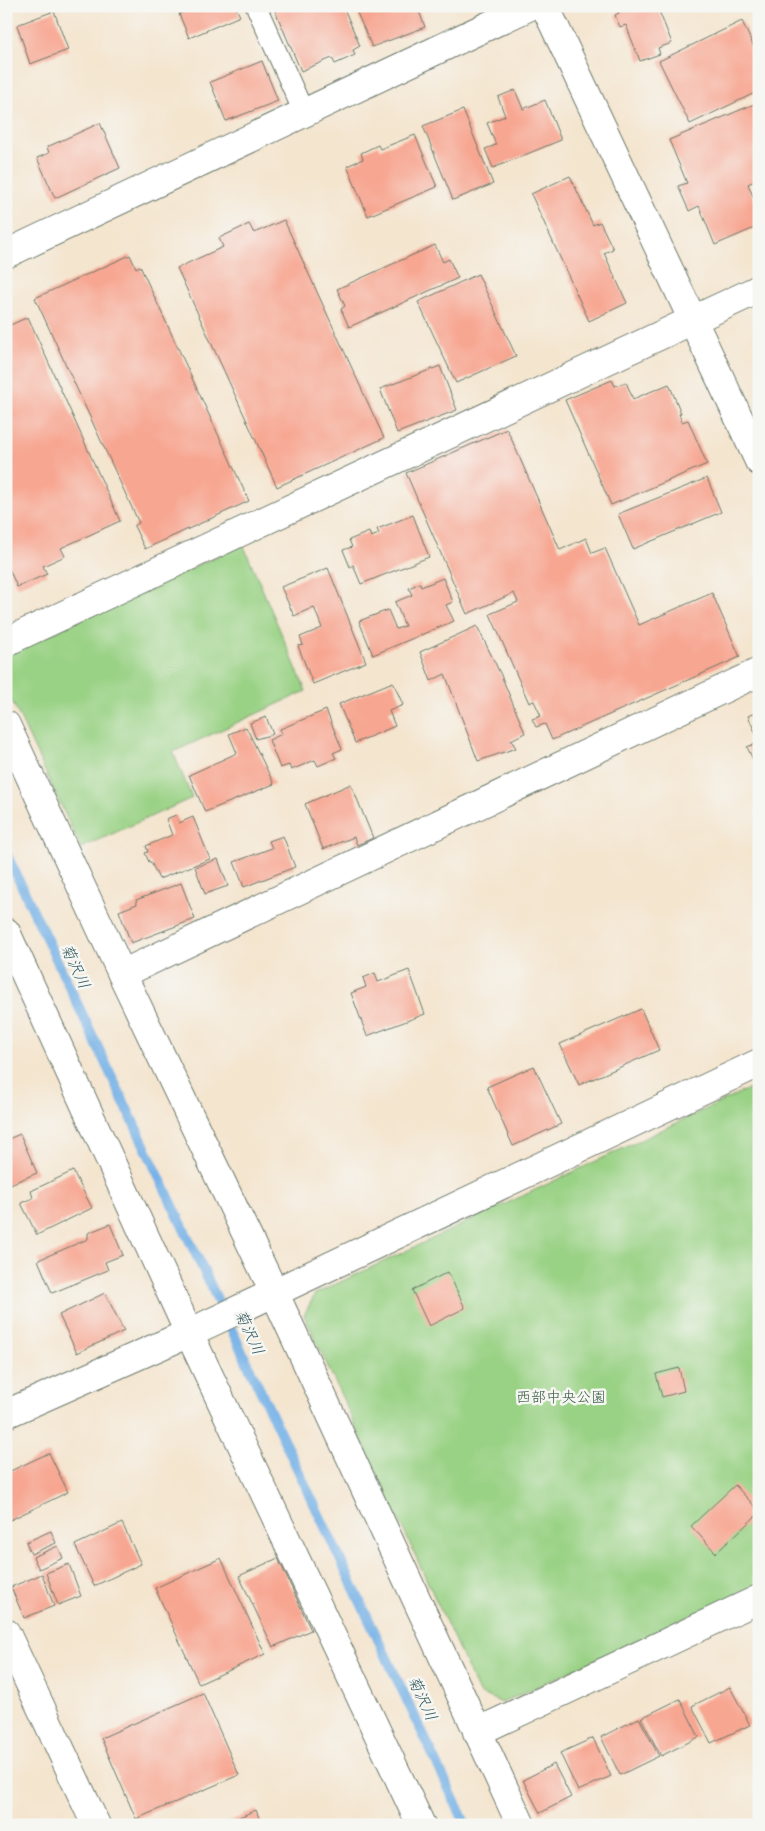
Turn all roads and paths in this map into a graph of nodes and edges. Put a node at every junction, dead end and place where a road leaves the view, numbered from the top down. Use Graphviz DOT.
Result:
graph roads {
  1 [pos="256,6"];
  2 [pos="530,6"];
  3 [pos="545,6"];
  4 [pos="304,113"];
  5 [pos="6,254"];
  6 [pos="759,289"];
  7 [pos="693,319"];
  8 [pos="759,461"];
  9 [pos="6,642"];
  10 [pos="759,672"];
  11 [pos="6,725"];
  12 [pos="6,932"];
  13 [pos="122,974"];
  14 [pos="759,1062"];
  15 [pos="263,1297"];
  16 [pos="199,1328"];
  17 [pos="6,1414"];
  18 [pos="759,1599"];
  19 [pos="6,1633"];
  20 [pos="477,1732"];
  21 [pos="96,1825"];
  22 [pos="421,1825"];
  23 [pos="521,1825"];
  1 -- 4 [label="lane"];
  2 -- 4 [label="street"];
  3 -- 7 [label="street"];
  4 -- 5 [label="street"];
  6 -- 7 [label="street"];
  7 -- 8 [label="street"];
  7 -- 9 [label="street"];
  10 -- 13 [label="street"];
  11 -- 13 [label="street"];
  12 -- 16 [label="street"];
  13 -- 15 [label="street"];
  14 -- 15 [label="street"];
  15 -- 16 [label="street"];
  15 -- 20 [label="street"];
  16 -- 17 [label="street"];
  16 -- 22 [label="street"];
  18 -- 20 [label="street"];
  19 -- 21 [label="street"];
  20 -- 23 [label="street"];
}
